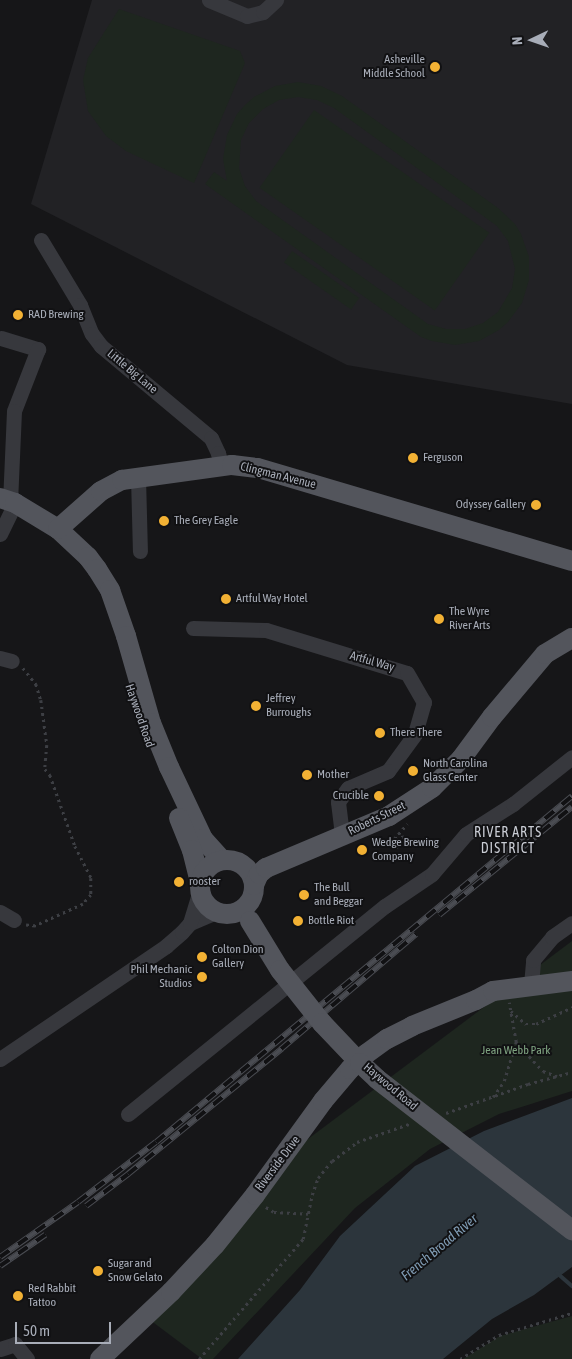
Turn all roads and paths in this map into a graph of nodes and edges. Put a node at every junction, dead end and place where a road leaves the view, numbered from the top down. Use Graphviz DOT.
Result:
graph roads {
  1 [pos="209,0"];
  2 [pos="276,0"];
  3 [pos="41,240"];
  4 [pos="1,338"];
  5 [pos="221,466"];
  6 [pos="138,477"];
  7 [pos="9,501"];
  8 [pos="58,529"];
  9 [pos="0,533"];
  10 [pos="140,551"];
  11 [pos="572,562"];
  12 [pos="193,628"];
  13 [pos="572,638"];
  14 [pos="6,659"];
  15 [pos="146,724"];
  16 [pos="572,756"];
  17 [pos="405,828"];
  18 [pos="342,836"];
  19 [pos="396,848"];
  20 [pos="222,860"];
  21 [pos="245,866"];
  22 [pos="266,868"];
  23 [pos="254,885"];
  24 [pos="200,886"];
  25 [pos="0,912"];
  26 [pos="216,912"];
  27 [pos="247,915"];
  28 [pos="14,920"];
  29 [pos="190,922"];
  30 [pos="572,923"];
  31 [pos="572,981"];
  32 [pos="531,985"];
  33 [pos="572,993"];
  34 [pos="476,1000"];
  35 [pos="509,1005"];
  36 [pos="572,1007"];
  37 [pos="516,1042"];
  38 [pos="0,1059"];
  39 [pos="572,1072"];
  40 [pos="558,1076"];
  41 [pos="493,1097"];
  42 [pos="128,1114"];
  43 [pos="443,1114"];
  44 [pos="417,1122"];
  45 [pos="263,1205"];
  46 [pos="308,1214"];
  47 [pos="572,1230"];
  48 [pos="572,1313"];
  49 [pos="0,1349"];
  50 [pos="27,1359"];
  51 [pos="100,1359"];
  52 [pos="199,1359"];
  53 [pos="460,1359"];
  1 -- 2 [label="street"];
  3 -- 5 [label="street, Little Big Lane"];
  4 -- 7 [label="street"];
  5 -- 6 [label="main road, Clingman Avenue"];
  5 -- 11 [label="main road, Clingman Avenue"];
  6 -- 8 [label="main road, Clingman Avenue"];
  6 -- 10 [label="street"];
  7 -- 8 [label="main road"];
  7 -- 9 [label="street"];
  8 -- 15 [label="main road, Haywood Road"];
  12 -- 18 [label="street, Artful Way"];
  13 -- 18 [label="main road, Roberts Street"];
  14 -- 28 [label="path"];
  15 -- 20 [label="main road, Haywood Road"];
  15 -- 24 [label="main road, Haywood Road"];
  16 -- 42 [label="street"];
  17 -- 19 [label="path"];
  18 -- 22 [label="main road, Roberts Street"];
  20 -- 21 [label="main road"];
  20 -- 24 [label="main road"];
  21 -- 22 [label="main road, Roberts Street"];
  21 -- 23 [label="main road"];
  22 -- 23 [label="main road"];
  23 -- 27 [label="main road"];
  24 -- 26 [label="main road"];
  24 -- 29 [label="street"];
  25 -- 28 [label="street"];
  26 -- 27 [label="main road"];
  26 -- 29 [label="street"];
  27 -- 47 [label="main road, Haywood Road, bridge"];
  29 -- 38 [label="street"];
  30 -- 32 [label="street"];
  31 -- 32 [label="main road, Riverside Drive"];
  32 -- 34 [label="main road, Riverside Drive"];
  33 -- 35 [label="main road, Riverside Drive"];
  34 -- 35 [label="main road, Riverside Drive"];
  34 -- 51 [label="main road, Riverside Drive"];
  35 -- 36 [label="path"];
  35 -- 37 [label="path"];
  37 -- 40 [label="path"];
  37 -- 41 [label="path"];
  39 -- 40 [label="path"];
  40 -- 41 [label="path"];
  41 -- 43 [label="path"];
  44 -- 46 [label="path"];
  45 -- 46 [label="path"];
  46 -- 52 [label="path"];
  48 -- 53 [label="path"];
  49 -- 50 [label="street"];
}
